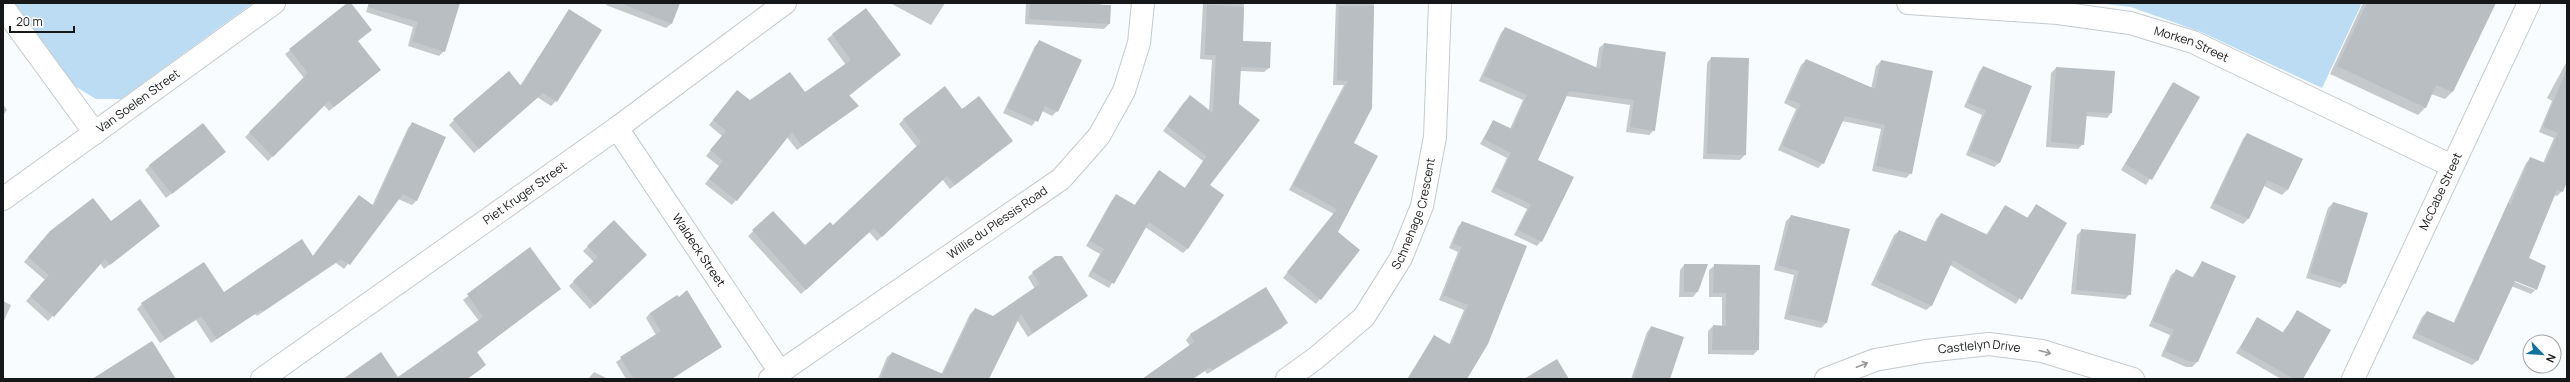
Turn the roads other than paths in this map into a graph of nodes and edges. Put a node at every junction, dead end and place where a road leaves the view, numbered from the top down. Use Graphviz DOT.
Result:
graph roads {
  1 [pos="274,3"];
  2 [pos="785,3"];
  3 [pos="1143,3"];
  4 [pos="1440,3"];
  5 [pos="1908,3"];
  6 [pos="2529,3"];
  7 [pos="3,7"];
  8 [pos="617,128"];
  9 [pos="95,133"];
  10 [pos="2452,166"];
  11 [pos="3,199"];
  12 [pos="775,376"];
  13 [pos="262,379"];
  14 [pos="1287,379"];
  15 [pos="1826,379"];
  16 [pos="2133,379"];
  17 [pos="2353,379"];
  1 -- 9 [label="street, Van Soelen Street"];
  2 -- 8 [label="street, Piet Kruger Street"];
  3 -- 12 [label="street, Willie du Plessis Road"];
  4 -- 14 [label="street, Schnehage Crescent"];
  5 -- 10 [label="street, Morken Street"];
  6 -- 10 [label="street, McCabe Street"];
  7 -- 9 [label="street"];
  8 -- 12 [label="street, Waldeck Street"];
  8 -- 13 [label="street, Piet Kruger Street"];
  9 -- 11 [label="street, Van Soelen Street"];
  10 -- 17 [label="street, McCabe Street"];
  15 -- 16 [label="street, Castlelyn Drive, one-way"];
}
